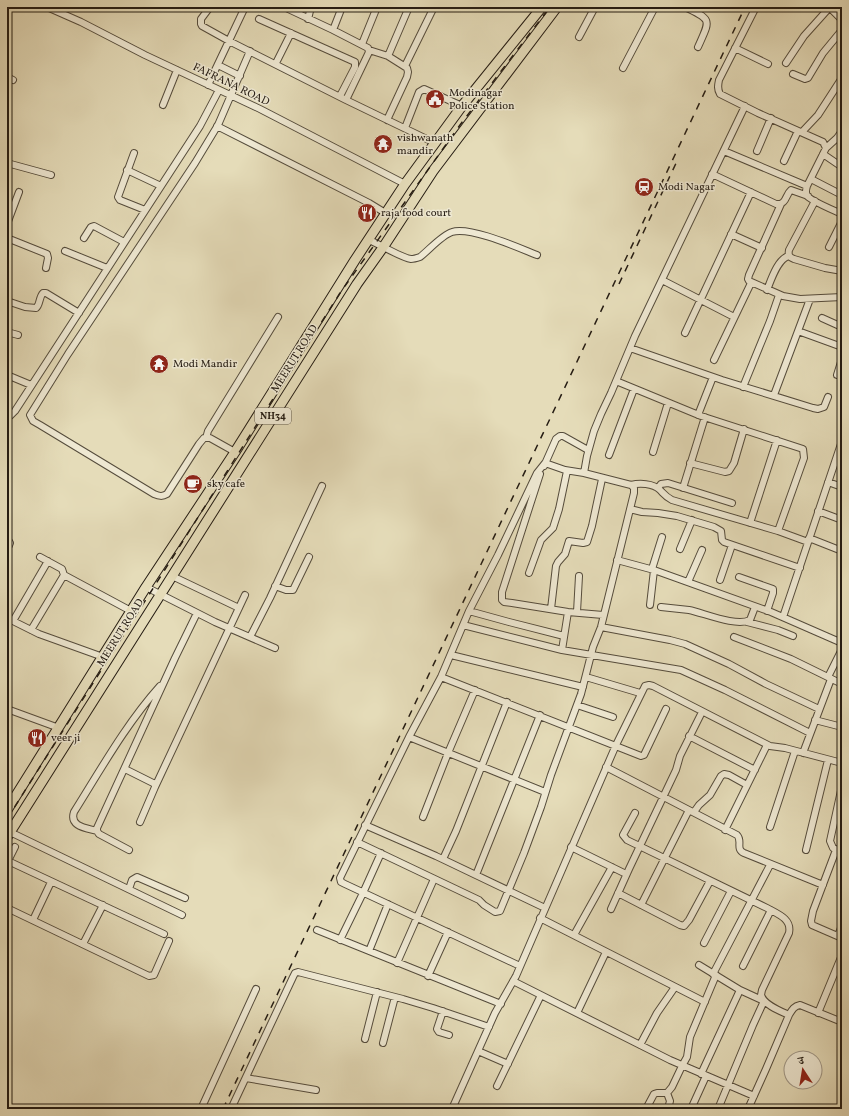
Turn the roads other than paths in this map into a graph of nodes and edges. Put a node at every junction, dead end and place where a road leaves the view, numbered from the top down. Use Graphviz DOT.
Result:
graph roads {
  1 [pos="47,7"];
  2 [pos="210,7"];
  3 [pos="245,7"];
  4 [pos="284,7"];
  5 [pos="311,7"];
  6 [pos="342,7"];
  7 [pos="377,7"];
  8 [pos="409,7"];
  9 [pos="434,7"];
  10 [pos="542,7"];
  11 [pos="557,7"];
  12 [pos="595,7"];
  13 [pos="655,7"];
  14 [pos="685,7"];
  15 [pos="756,7"];
  16 [pos="830,7"];
  17 [pos="308,18"];
  18 [pos="259,19"];
  19 [pos="842,20"];
  20 [pos="333,30"];
  21 [pos="842,30"];
  22 [pos="291,33"];
  23 [pos="579,38"];
  24 [pos="229,41"];
  25 [pos="362,44"];
  26 [pos="698,47"];
  27 [pos="735,48"];
  28 [pos="369,50"];
  29 [pos="250,51"];
  30 [pos="388,56"];
  31 [pos="276,63"];
  32 [pos="786,63"];
  33 [pos="768,64"];
  34 [pos="218,65"];
  35 [pos="405,66"];
  36 [pos="623,68"];
  37 [pos="177,70"];
  38 [pos="793,74"];
  39 [pos="240,76"];
  40 [pos="842,78"];
  41 [pos="208,85"];
  42 [pos="219,90"];
  43 [pos="231,96"];
  44 [pos="340,96"];
  45 [pos="346,100"];
  46 [pos="163,105"];
  47 [pos="462,106"];
  48 [pos="745,106"];
  49 [pos="771,118"];
  50 [pos="387,120"];
  51 [pos="217,126"];
  52 [pos="405,128"];
  53 [pos="800,131"];
  54 [pos="842,131"];
  55 [pos="435,143"];
  56 [pos="724,151"];
  57 [pos="757,151"];
  58 [pos="825,151"];
  59 [pos="134,153"];
  60 [pos="784,161"];
  61 [pos="7,163"];
  62 [pos="842,167"];
  63 [pos="127,170"];
  64 [pos="712,174"];
  65 [pos="51,176"];
  66 [pos="811,179"];
  67 [pos="405,184"];
  68 [pos="161,186"];
  69 [pos="807,186"];
  70 [pos="19,192"];
  71 [pos="751,192"];
  72 [pos="842,195"];
  73 [pos="808,196"];
  74 [pos="815,200"];
  75 [pos="781,204"];
  76 [pos="145,210"];
  77 [pos="387,214"];
  78 [pos="842,214"];
  79 [pos="842,221"];
  80 [pos="7,224"];
  81 [pos="731,234"];
  82 [pos="7,238"];
  83 [pos="84,238"];
  84 [pos="369,240"];
  85 [pos="124,242"];
  86 [pos="384,246"];
  87 [pos="829,247"];
  88 [pos="762,248"];
  89 [pos="65,251"];
  90 [pos="537,255"];
  91 [pos="789,256"];
  92 [pos="46,268"];
  93 [pos="107,268"];
  94 [pos="349,271"];
  95 [pos="842,271"];
  96 [pos="361,278"];
  97 [pos="662,280"];
  98 [pos="751,283"];
  99 [pos="767,290"];
  100 [pos="779,295"];
  101 [pos="842,297"];
  102 [pos="701,299"];
  103 [pos="810,299"];
  104 [pos="7,301"];
  105 [pos="79,313"];
  106 [pos="278,317"];
  107 [pos="734,317"];
  108 [pos="822,318"];
  109 [pos="842,327"];
  110 [pos="798,331"];
  111 [pos="7,332"];
  112 [pos="685,333"];
  113 [pos="18,335"];
  114 [pos="842,347"];
  115 [pos="630,348"];
  116 [pos="842,359"];
  117 [pos="714,360"];
  118 [pos="7,375"];
  119 [pos="837,375"];
  120 [pos="713,377"];
  121 [pos="616,381"];
  122 [pos="31,385"];
  123 [pos="744,386"];
  124 [pos="634,388"];
  125 [pos="774,396"];
  126 [pos="828,396"];
  127 [pos="668,403"];
  128 [pos="701,416"];
  129 [pos="7,417"];
  130 [pos="744,429"];
  131 [pos="206,438"];
  132 [pos="777,440"];
  133 [pos="842,441"];
  134 [pos="588,450"];
  135 [pos="235,452"];
  136 [pos="654,452"];
  137 [pos="609,455"];
  138 [pos="545,463"];
  139 [pos="690,463"];
  140 [pos="567,471"];
  141 [pos="584,473"];
  142 [pos="602,479"];
  143 [pos="828,482"];
  144 [pos="631,485"];
  145 [pos="322,486"];
  146 [pos="842,487"];
  147 [pos="658,488"];
  148 [pos="683,488"];
  149 [pos="732,502"];
  150 [pos="630,509"];
  151 [pos="818,511"];
  152 [pos="692,520"];
  153 [pos="842,520"];
  154 [pos="750,523"];
  155 [pos="778,532"];
  156 [pos="662,537"];
  157 [pos="7,538"];
  158 [pos="809,540"];
  159 [pos="732,545"];
  160 [pos="7,550"];
  161 [pos="680,550"];
  162 [pos="702,550"];
  163 [pos="842,551"];
  164 [pos="40,557"];
  165 [pos="309,557"];
  166 [pos="617,560"];
  167 [pos="48,561"];
  168 [pos="800,568"];
  169 [pos="653,569"];
  170 [pos="529,573"];
  171 [pos="64,575"];
  172 [pos="172,576"];
  173 [pos="579,576"];
  174 [pos="739,577"];
  175 [pos="720,580"];
  176 [pos="688,582"];
  177 [pos="275,586"];
  178 [pos="146,587"];
  179 [pos="160,594"];
  180 [pos="245,595"];
  181 [pos="650,605"];
  182 [pos="661,606"];
  183 [pos="755,606"];
  184 [pos="239,608"];
  185 [pos="551,609"];
  186 [pos="132,611"];
  187 [pos="469,611"];
  188 [pos="767,611"];
  189 [pos="568,612"];
  190 [pos="577,612"];
  191 [pos="197,613"];
  192 [pos="603,615"];
  193 [pos="783,617"];
  194 [pos="10,619"];
  195 [pos="747,622"];
  196 [pos="464,625"];
  197 [pos="600,627"];
  198 [pos="229,628"];
  199 [pos="31,630"];
  200 [pos="564,636"];
  201 [pos="793,636"];
  202 [pos="250,637"];
  203 [pos="734,637"];
  204 [pos="842,643"];
  205 [pos="276,648"];
  206 [pos="842,649"];
  207 [pos="562,650"];
  208 [pos="451,655"];
  209 [pos="592,655"];
  210 [pos="103,657"];
  211 [pos="586,676"];
  212 [pos="441,677"];
  213 [pos="830,678"];
  214 [pos="164,682"];
  215 [pos="842,684"];
  216 [pos="583,687"];
  217 [pos="475,690"];
  218 [pos="640,693"];
  219 [pos="507,702"];
  220 [pos="577,705"];
  221 [pos="7,709"];
  222 [pos="666,709"];
  223 [pos="820,709"];
  224 [pos="702,712"];
  225 [pos="540,715"];
  226 [pos="613,717"];
  227 [pos="815,720"];
  228 [pos="842,726"];
  229 [pos="569,727"];
  230 [pos="59,728"];
  231 [pos="810,732"];
  232 [pos="689,736"];
  233 [pos="409,737"];
  234 [pos="616,745"];
  235 [pos="767,745"];
  236 [pos="795,750"];
  237 [pos="803,752"];
  238 [pos="448,753"];
  239 [pos="828,760"];
  240 [pos="842,763"];
  241 [pos="481,766"];
  242 [pos="606,767"];
  243 [pos="125,769"];
  244 [pos="755,770"];
  245 [pos="515,779"];
  246 [pos="747,786"];
  247 [pos="842,786"];
  248 [pos="155,787"];
  249 [pos="545,792"];
  250 [pos="663,796"];
  251 [pos="7,810"];
  252 [pos="691,811"];
  253 [pos="635,813"];
  254 [pos="423,818"];
  255 [pos="140,822"];
  256 [pos="365,825"];
  257 [pos="770,827"];
  258 [pos="725,830"];
  259 [pos="97,831"];
  260 [pos="9,835"];
  261 [pos="357,842"];
  262 [pos="640,846"];
  263 [pos="15,847"];
  264 [pos="571,847"];
  265 [pos="129,850"];
  266 [pos="806,850"];
  267 [pos="839,851"];
  268 [pos="380,853"];
  269 [pos="665,858"];
  270 [pos="443,860"];
  271 [pos="7,862"];
  272 [pos="770,865"];
  273 [pos="612,867"];
  274 [pos="626,874"];
  275 [pos="476,875"];
  276 [pos="434,879"];
  277 [pos="710,881"];
  278 [pos="51,882"];
  279 [pos="823,885"];
  280 [pos="129,888"];
  281 [pos="508,890"];
  282 [pos="731,891"];
  283 [pos="363,893"];
  284 [pos="618,893"];
  285 [pos="185,898"];
  286 [pos="752,901"];
  287 [pos="388,904"];
  288 [pos="641,904"];
  289 [pos="103,905"];
  290 [pos="7,908"];
  291 [pos="545,908"];
  292 [pos="611,908"];
  293 [pos="771,910"];
  294 [pos="182,914"];
  295 [pos="416,917"];
  296 [pos="540,918"];
  297 [pos="33,920"];
  298 [pos="842,925"];
  299 [pos="317,930"];
  300 [pos="448,932"];
  301 [pos="164,934"];
  302 [pos="574,935"];
  303 [pos="840,937"];
  304 [pos="340,940"];
  305 [pos="169,941"];
  306 [pos="704,943"];
  307 [pos="83,944"];
  308 [pos="369,951"];
  309 [pos="606,952"];
  310 [pos="842,955"];
  311 [pos="397,963"];
  312 [pos="699,965"];
  313 [pos="520,966"];
  314 [pos="743,966"];
  315 [pos="714,974"];
  316 [pos="428,976"];
  317 [pos="513,981"];
  318 [pos="675,987"];
  319 [pos="256,989"];
  320 [pos="740,990"];
  321 [pos="378,992"];
  322 [pos="541,995"];
  323 [pos="395,997"];
  324 [pos="764,1001"];
  325 [pos="705,1002"];
  326 [pos="501,1004"];
  327 [pos="443,1011"];
  328 [pos="577,1013"];
  329 [pos="818,1013"];
  330 [pos="789,1015"];
  331 [pos="842,1022"];
  332 [pos="489,1027"];
  333 [pos="449,1035"];
  334 [pos="365,1039"];
  335 [pos="383,1043"];
  336 [pos="640,1045"];
  337 [pos="478,1051"];
  338 [pos="508,1064"];
  339 [pos="682,1066"];
  340 [pos="704,1075"];
  341 [pos="246,1078"];
  342 [pos="497,1086"];
  343 [pos="727,1086"];
  344 [pos="316,1090"];
  345 [pos="667,1093"];
  346 [pos="754,1096"];
  347 [pos="201,1109"];
  348 [pos="232,1109"];
  349 [pos="452,1109"];
  350 [pos="646,1109"];
  351 [pos="668,1109"];
  352 [pos="691,1109"];
  353 [pos="718,1109"];
  354 [pos="748,1109"];
  1 -- 37 [label="street, FAFRANA ROAD"];
  2 -- 24 [label="street"];
  3 -- 24 [label="street"];
  4 -- 17 [label="street"];
  5 -- 17 [label="street"];
  6 -- 20 [label="street"];
  7 -- 25 [label="street"];
  8 -- 30 [label="street"];
  9 -- 35 [label="street"];
  10 -- 47 [label="highway, MEERUT ROAD / NH34"];
  11 -- 86 [label="highway, MEERUT ROAD / NH34"];
  12 -- 23 [label="street"];
  13 -- 36 [label="street"];
  14 -- 26 [label="street"];
  15 -- 27 [label="street"];
  16 -- 19 [label="street"];
  16 -- 32 [label="street"];
  17 -- 20 [label="street"];
  18 -- 22 [label="street"];
  20 -- 25 [label="street"];
  21 -- 38 [label="street"];
  22 -- 31 [label="street"];
  22 -- 44 [label="street"];
  24 -- 29 [label="street"];
  24 -- 34 [label="street"];
  25 -- 28 [label="street"];
  27 -- 33 [label="street"];
  27 -- 48 [label="street"];
  28 -- 30 [label="street"];
  28 -- 45 [label="street"];
  29 -- 31 [label="street"];
  29 -- 39 [label="street"];
  30 -- 35 [label="street"];
  31 -- 44 [label="street"];
  34 -- 39 [label="street"];
  34 -- 41 [label="street"];
  35 -- 50 [label="street"];
  37 -- 41 [label="street, FAFRANA ROAD"];
  37 -- 46 [label="street"];
  39 -- 43 [label="street"];
  40 -- 53 [label="street"];
  41 -- 42 [label="street, FAFRANA ROAD"];
  42 -- 43 [label="street, FAFRANA ROAD"];
  42 -- 68 [label="street"];
  43 -- 51 [label="street"];
  43 -- 67 [label="street, FAFRANA ROAD"];
  44 -- 45 [label="street"];
  45 -- 50 [label="street"];
  47 -- 52 [label="street"];
  47 -- 55 [label="highway, MEERUT ROAD / NH34"];
  48 -- 49 [label="street"];
  48 -- 56 [label="street"];
  49 -- 53 [label="street"];
  49 -- 57 [label="street"];
  50 -- 52 [label="street"];
  51 -- 77 [label="street"];
  51 -- 131 [label="street"];
  52 -- 55 [label="street"];
  53 -- 58 [label="street"];
  53 -- 60 [label="street"];
  54 -- 58 [label="street"];
  55 -- 67 [label="highway, MEERUT ROAD / NH34"];
  56 -- 64 [label="street"];
  56 -- 69 [label="street"];
  58 -- 62 [label="street"];
  58 -- 66 [label="street"];
  59 -- 63 [label="street"];
  61 -- 65 [label="street"];
  63 -- 68 [label="street"];
  63 -- 76 [label="street"];
  64 -- 71 [label="street"];
  64 -- 97 [label="street"];
  66 -- 69 [label="street"];
  66 -- 72 [label="street"];
  67 -- 77 [label="highway, MEERUT ROAD / NH34"];
  68 -- 76 [label="street"];
  69 -- 73 [label="street"];
  70 -- 80 [label="street"];
  71 -- 75 [label="street"];
  71 -- 81 [label="street"];
  73 -- 74 [label="street"];
  73 -- 75 [label="street"];
  74 -- 78 [label="street"];
  74 -- 91 [label="street"];
  75 -- 88 [label="street"];
  76 -- 85 [label="street"];
  77 -- 84 [label="highway, MEERUT ROAD / NH34"];
  79 -- 87 [label="street"];
  81 -- 88 [label="street"];
  81 -- 102 [label="street"];
  82 -- 92 [label="street"];
  83 -- 85 [label="street"];
  84 -- 86 [label="street"];
  84 -- 94 [label="highway, MEERUT ROAD / NH34"];
  85 -- 93 [label="street"];
  86 -- 90 [label="street"];
  86 -- 96 [label="highway, MEERUT ROAD / NH34"];
  88 -- 98 [label="street"];
  89 -- 93 [label="street"];
  91 -- 95 [label="street"];
  91 -- 99 [label="street"];
  93 -- 105 [label="street"];
  94 -- 96 [label="highway"];
  94 -- 135 [label="highway, MEERUT ROAD / NH34"];
  96 -- 172 [label="highway, MEERUT ROAD / NH34"];
  97 -- 102 [label="street"];
  97 -- 115 [label="street"];
  98 -- 99 [label="street"];
  98 -- 107 [label="street"];
  99 -- 100 [label="street"];
  100 -- 103 [label="street"];
  100 -- 123 [label="street"];
  101 -- 103 [label="street"];
  102 -- 107 [label="street"];
  102 -- 112 [label="street"];
  103 -- 110 [label="street"];
  104 -- 105 [label="street"];
  105 -- 122 [label="street"];
  106 -- 131 [label="street"];
  107 -- 117 [label="street"];
  108 -- 109 [label="street"];
  110 -- 114 [label="street"];
  110 -- 125 [label="street"];
  111 -- 113 [label="street"];
  115 -- 120 [label="street"];
  115 -- 121 [label="street"];
  116 -- 119 [label="street"];
  118 -- 122 [label="street"];
  120 -- 123 [label="street"];
  120 -- 128 [label="street"];
  121 -- 124 [label="street"];
  121 -- 134 [label="street"];
  122 -- 129 [label="street"];
  123 -- 125 [label="street"];
  124 -- 127 [label="street"];
  124 -- 137 [label="street"];
  125 -- 126 [label="street"];
  127 -- 128 [label="street"];
  127 -- 136 [label="street"];
  128 -- 130 [label="street"];
  128 -- 139 [label="street"];
  130 -- 132 [label="street"];
  130 -- 139 [label="street"];
  131 -- 135 [label="street"];
  132 -- 154 [label="street"];
  132 -- 155 [label="street"];
  133 -- 143 [label="street"];
  134 -- 138 [label="street"];
  134 -- 141 [label="street"];
  135 -- 178 [label="highway, MEERUT ROAD / NH34"];
  138 -- 140 [label="street"];
  138 -- 185 [label="street"];
  138 -- 187 [label="street"];
  139 -- 148 [label="street"];
  140 -- 141 [label="street"];
  140 -- 170 [label="street"];
  141 -- 142 [label="street"];
  142 -- 144 [label="street"];
  142 -- 185 [label="street"];
  143 -- 146 [label="street"];
  143 -- 151 [label="street"];
  144 -- 147 [label="street"];
  144 -- 150 [label="street"];
  145 -- 177 [label="street"];
  147 -- 148 [label="street"];
  147 -- 154 [label="street"];
  148 -- 149 [label="street"];
  150 -- 152 [label="street"];
  150 -- 166 [label="street"];
  151 -- 153 [label="street"];
  151 -- 158 [label="street"];
  152 -- 159 [label="street"];
  152 -- 161 [label="street"];
  154 -- 155 [label="street"];
  155 -- 158 [label="street"];
  156 -- 169 [label="street"];
  157 -- 160 [label="street"];
  158 -- 163 [label="street"];
  158 -- 168 [label="street"];
  159 -- 168 [label="street"];
  159 -- 175 [label="street"];
  162 -- 176 [label="street"];
  164 -- 167 [label="street"];
  165 -- 177 [label="street"];
  166 -- 169 [label="street"];
  166 -- 192 [label="street"];
  167 -- 171 [label="street"];
  167 -- 194 [label="street"];
  168 -- 193 [label="street"];
  169 -- 176 [label="street"];
  169 -- 181 [label="street"];
  171 -- 186 [label="street"];
  171 -- 199 [label="street"];
  172 -- 179 [label="highway, MEERUT ROAD / NH34"];
  172 -- 184 [label="street"];
  173 -- 190 [label="street"];
  174 -- 188 [label="street"];
  176 -- 183 [label="street"];
  177 -- 202 [label="street"];
  178 -- 179 [label="street"];
  178 -- 186 [label="highway, MEERUT ROAD / NH34"];
  179 -- 191 [label="street"];
  179 -- 260 [label="highway, MEERUT ROAD / NH34"];
  180 -- 184 [label="street"];
  182 -- 195 [label="street"];
  183 -- 188 [label="street"];
  183 -- 195 [label="street"];
  184 -- 198 [label="street"];
  185 -- 189 [label="street"];
  186 -- 210 [label="highway, MEERUT ROAD / NH34"];
  187 -- 196 [label="street"];
  187 -- 200 [label="street"];
  188 -- 193 [label="street"];
  189 -- 190 [label="street"];
  189 -- 200 [label="street"];
  190 -- 192 [label="street"];
  191 -- 198 [label="street"];
  191 -- 214 [label="street"];
  192 -- 197 [label="street"];
  193 -- 204 [label="street"];
  194 -- 199 [label="street"];
  195 -- 201 [label="street"];
  196 -- 207 [label="street"];
  196 -- 208 [label="street"];
  197 -- 209 [label="street"];
  197 -- 223 [label="street"];
  198 -- 202 [label="street"];
  198 -- 248 [label="street"];
  199 -- 210 [label="street"];
  200 -- 207 [label="street"];
  202 -- 205 [label="street"];
  203 -- 213 [label="street"];
  206 -- 213 [label="street"];
  207 -- 209 [label="street"];
  208 -- 212 [label="street"];
  208 -- 216 [label="street"];
  209 -- 211 [label="street"];
  209 -- 231 [label="street"];
  210 -- 230 [label="highway, MEERUT ROAD / NH34"];
  211 -- 216 [label="street"];
  211 -- 218 [label="street"];
  212 -- 217 [label="street"];
  212 -- 233 [label="street"];
  213 -- 215 [label="street"];
  213 -- 223 [label="street"];
  214 -- 243 [label="street"];
  214 -- 259 [label="street"];
  216 -- 220 [label="street"];
  217 -- 219 [label="street"];
  217 -- 238 [label="street"];
  218 -- 224 [label="street"];
  218 -- 234 [label="street"];
  219 -- 225 [label="street"];
  219 -- 241 [label="street"];
  220 -- 226 [label="street"];
  220 -- 229 [label="street"];
  221 -- 230 [label="street"];
  222 -- 234 [label="street"];
  223 -- 227 [label="street"];
  224 -- 232 [label="street"];
  224 -- 235 [label="street"];
  225 -- 229 [label="street"];
  225 -- 245 [label="street"];
  227 -- 228 [label="street"];
  227 -- 231 [label="street"];
  229 -- 234 [label="street"];
  229 -- 249 [label="street"];
  230 -- 251 [label="highway, MEERUT ROAD / NH34"];
  231 -- 237 [label="street"];
  232 -- 244 [label="street"];
  232 -- 250 [label="street"];
  233 -- 238 [label="street"];
  233 -- 256 [label="street"];
  234 -- 242 [label="street"];
  235 -- 236 [label="street"];
  235 -- 244 [label="street"];
  236 -- 237 [label="street"];
  236 -- 257 [label="street"];
  237 -- 239 [label="street"];
  238 -- 241 [label="street"];
  238 -- 254 [label="street"];
  239 -- 240 [label="street"];
  239 -- 266 [label="street"];
  241 -- 245 [label="street"];
  241 -- 270 [label="street"];
  242 -- 250 [label="street"];
  242 -- 264 [label="street"];
  243 -- 248 [label="street"];
  243 -- 259 [label="street"];
  244 -- 246 [label="street"];
  245 -- 249 [label="street"];
  245 -- 275 [label="street"];
  246 -- 252 [label="street"];
  246 -- 258 [label="street"];
  247 -- 267 [label="street"];
  248 -- 255 [label="street"];
  249 -- 281 [label="street"];
  250 -- 252 [label="street"];
  250 -- 262 [label="street"];
  252 -- 258 [label="street"];
  252 -- 269 [label="street"];
  253 -- 262 [label="street"];
  256 -- 261 [label="street"];
  256 -- 270 [label="street"];
  258 -- 272 [label="street"];
  259 -- 265 [label="street"];
  260 -- 280 [label="street"];
  261 -- 268 [label="street"];
  261 -- 283 [label="street"];
  262 -- 269 [label="street"];
  262 -- 274 [label="street"];
  263 -- 271 [label="street"];
  264 -- 273 [label="street"];
  264 -- 291 [label="street"];
  267 -- 279 [label="street"];
  268 -- 276 [label="street"];
  268 -- 283 [label="street"];
  269 -- 277 [label="street"];
  269 -- 288 [label="street"];
  270 -- 275 [label="street"];
  271 -- 278 [label="street"];
  272 -- 279 [label="street"];
  272 -- 286 [label="street"];
  273 -- 274 [label="street"];
  273 -- 302 [label="street"];
  274 -- 284 [label="street"];
  275 -- 281 [label="street"];
  276 -- 281 [label="street"];
  276 -- 295 [label="street"];
  277 -- 282 [label="street"];
  277 -- 288 [label="street"];
  278 -- 289 [label="street"];
  278 -- 297 [label="street"];
  279 -- 303 [label="street"];
  280 -- 285 [label="street"];
  280 -- 294 [label="street"];
  281 -- 291 [label="street"];
  282 -- 286 [label="street"];
  282 -- 306 [label="street"];
  283 -- 287 [label="street"];
  283 -- 304 [label="street"];
  284 -- 288 [label="street"];
  284 -- 292 [label="street"];
  286 -- 293 [label="street"];
  286 -- 315 [label="street"];
  287 -- 295 [label="street"];
  287 -- 308 [label="street"];
  289 -- 301 [label="street"];
  289 -- 307 [label="street"];
  290 -- 297 [label="street"];
  291 -- 296 [label="street"];
  293 -- 314 [label="street"];
  293 -- 324 [label="street"];
  295 -- 300 [label="street"];
  295 -- 311 [label="street"];
  296 -- 302 [label="street"];
  296 -- 313 [label="street"];
  297 -- 307 [label="street"];
  298 -- 303 [label="street"];
  299 -- 304 [label="street"];
  300 -- 313 [label="street"];
  300 -- 316 [label="street"];
  302 -- 309 [label="street"];
  304 -- 308 [label="street"];
  305 -- 307 [label="street"];
  308 -- 311 [label="street"];
  309 -- 318 [label="street"];
  309 -- 328 [label="street"];
  310 -- 329 [label="street"];
  311 -- 316 [label="street"];
  312 -- 315 [label="street"];
  313 -- 317 [label="street"];
  315 -- 320 [label="street"];
  315 -- 325 [label="street"];
  316 -- 326 [label="street"];
  317 -- 322 [label="street"];
  317 -- 326 [label="street"];
  318 -- 325 [label="street"];
  318 -- 336 [label="street"];
  319 -- 347 [label="street"];
  320 -- 324 [label="street"];
  320 -- 340 [label="street"];
  321 -- 323 [label="street"];
  321 -- 334 [label="street"];
  321 -- 341 [label="street"];
  322 -- 328 [label="street"];
  322 -- 338 [label="street"];
  323 -- 327 [label="street"];
  323 -- 335 [label="street"];
  324 -- 330 [label="street"];
  324 -- 343 [label="street"];
  325 -- 339 [label="street"];
  326 -- 332 [label="street"];
  327 -- 332 [label="street"];
  327 -- 333 [label="street"];
  328 -- 336 [label="street"];
  329 -- 330 [label="street"];
  329 -- 331 [label="street"];
  330 -- 346 [label="street"];
  332 -- 337 [label="street"];
  336 -- 339 [label="street"];
  337 -- 338 [label="street"];
  337 -- 349 [label="street"];
  338 -- 342 [label="street"];
  339 -- 340 [label="street"];
  339 -- 345 [label="street"];
  340 -- 343 [label="street"];
  340 -- 352 [label="street"];
  341 -- 344 [label="street"];
  341 -- 348 [label="street"];
  343 -- 346 [label="street"];
  343 -- 353 [label="street"];
  345 -- 350 [label="street"];
  345 -- 351 [label="street"];
  346 -- 354 [label="street"];
}
